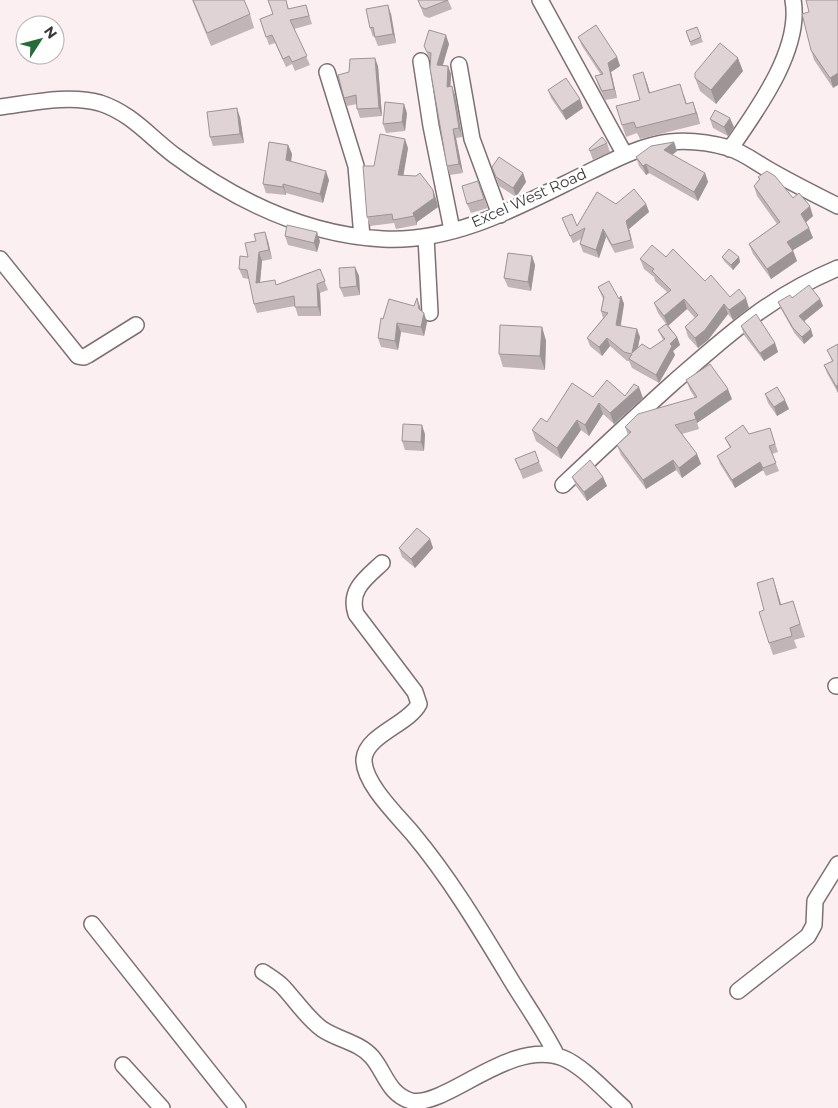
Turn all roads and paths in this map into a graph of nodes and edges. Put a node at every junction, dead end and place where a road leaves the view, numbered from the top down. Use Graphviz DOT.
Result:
graph roads {
  1 [pos="540,0"];
  2 [pos="793,0"];
  3 [pos="421,60"];
  4 [pos="459,65"];
  5 [pos="328,72"];
  6 [pos="0,107"];
  7 [pos="730,148"];
  8 [pos="625,155"];
  9 [pos="838,206"];
  10 [pos="500,214"];
  11 [pos="452,230"];
  12 [pos="426,236"];
  13 [pos="362,237"];
  14 [pos="0,259"];
  15 [pos="838,268"];
  16 [pos="430,313"];
  17 [pos="136,325"];
  18 [pos="563,485"];
  19 [pos="382,563"];
  20 [pos="838,864"];
  21 [pos="92,924"];
  22 [pos="263,972"];
  23 [pos="738,991"];
  24 [pos="557,1056"];
  25 [pos="123,1065"];
  26 [pos="162,1108"];
  27 [pos="238,1108"];
  28 [pos="624,1108"];
  1 -- 8 [label="street"];
  2 -- 7 [label="street"];
  3 -- 11 [label="street"];
  4 -- 10 [label="street"];
  5 -- 13 [label="street"];
  6 -- 13 [label="street, Excel West Road"];
  7 -- 8 [label="street, Excel West Road"];
  7 -- 9 [label="street, Excel West Road"];
  8 -- 10 [label="street, Excel West Road"];
  10 -- 11 [label="street, Excel West Road"];
  11 -- 12 [label="street, Excel West Road"];
  12 -- 13 [label="street, Excel West Road"];
  12 -- 16 [label="street"];
  14 -- 17 [label="street"];
  15 -- 18 [label="street"];
  19 -- 24 [label="street"];
  20 -- 23 [label="street"];
  21 -- 27 [label="street"];
  22 -- 24 [label="street"];
  24 -- 28 [label="street"];
  25 -- 26 [label="street"];
}
